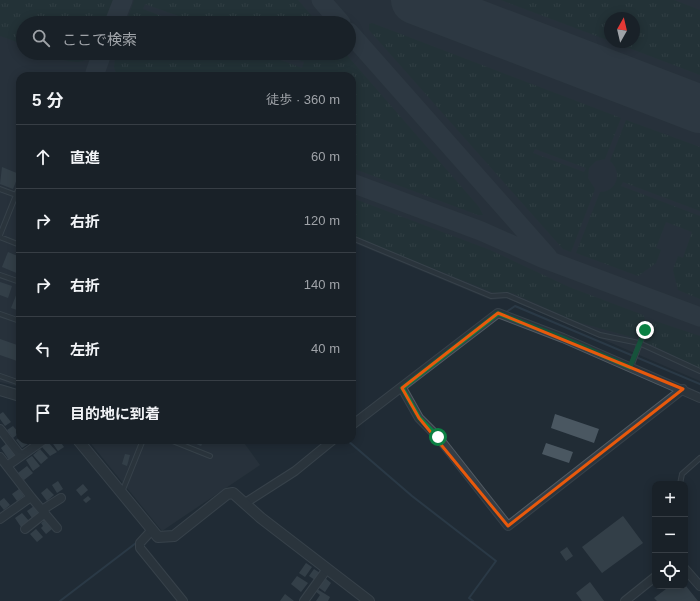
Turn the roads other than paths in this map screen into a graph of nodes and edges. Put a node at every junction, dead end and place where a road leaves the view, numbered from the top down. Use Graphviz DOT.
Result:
graph roads {
  1 [pos="0,189"];
  2 [pos="16,195"];
  3 [pos="0,236"];
  4 [pos="356,240"];
  5 [pos="16,243"];
  6 [pos="0,275"];
  7 [pos="16,281"];
  8 [pos="0,314"];
  9 [pos="16,320"];
  10 [pos="645,330"];
  11 [pos="639,343"];
  12 [pos="632,363"];
  13 [pos="700,371"];
  14 [pos="0,376"];
  15 [pos="16,382"];
  16 [pos="402,388"];
  17 [pos="683,389"];
  18 [pos="0,390"];
  19 [pos="16,395"];
  20 [pos="700,398"];
  21 [pos="356,422"];
  22 [pos="0,429"];
  23 [pos="38,444"];
  24 [pos="81,444"];
  25 [pos="141,444"];
  26 [pos="180,444"];
  27 [pos="328,444"];
  28 [pos="21,456"];
  29 [pos="210,456"];
  30 [pos="0,457"];
  31 [pos="700,458"];
  32 [pos="7,466"];
  33 [pos="681,481"];
  34 [pos="121,494"];
  35 [pos="31,496"];
  36 [pos="62,498"];
  37 [pos="245,502"];
  38 [pos="43,512"];
  39 [pos="0,519"];
  40 [pos="57,528"];
  41 [pos="25,529"];
  42 [pos="151,531"];
  43 [pos="327,569"];
  44 [pos="688,572"];
  45 [pos="652,579"];
  46 [pos="700,586"];
  47 [pos="183,601"];
  48 [pos="304,601"];
  49 [pos="369,601"];
  50 [pos="625,601"];
  1 -- 2 [label="lane"];
  2 -- 3 [label="lane"];
  3 -- 5 [label="lane"];
  4 -- 11 [label="lane"];
  6 -- 7 [label="lane"];
  8 -- 9 [label="lane"];
  10 -- 11 [label="lane"];
  11 -- 12 [label="lane"];
  11 -- 13 [label="lane"];
  12 -- 16 [label="street"];
  12 -- 17 [label="street"];
  14 -- 15 [label="lane"];
  16 -- 17 [label="street"];
  16 -- 21 [label="street"];
  17 -- 20 [label="street"];
  18 -- 19 [label="street"];
  22 -- 28 [label="street"];
  23 -- 28 [label="street"];
  24 -- 34 [label="street"];
  25 -- 34 [label="lane"];
  26 -- 29 [label="lane"];
  27 -- 37 [label="street"];
  28 -- 32 [label="street"];
  30 -- 32 [label="street"];
  31 -- 33 [label="lane"];
  32 -- 35 [label="street"];
  34 -- 42 [label="street"];
  35 -- 38 [label="street"];
  35 -- 39 [label="street"];
  36 -- 38 [label="street"];
  37 -- 42 [label="street"];
  37 -- 43 [label="street"];
  38 -- 40 [label="street"];
  38 -- 41 [label="street"];
  42 -- 47 [label="street"];
  43 -- 48 [label="street"];
  43 -- 49 [label="street"];
  44 -- 46 [label="street"];
  45 -- 50 [label="street"];
}
